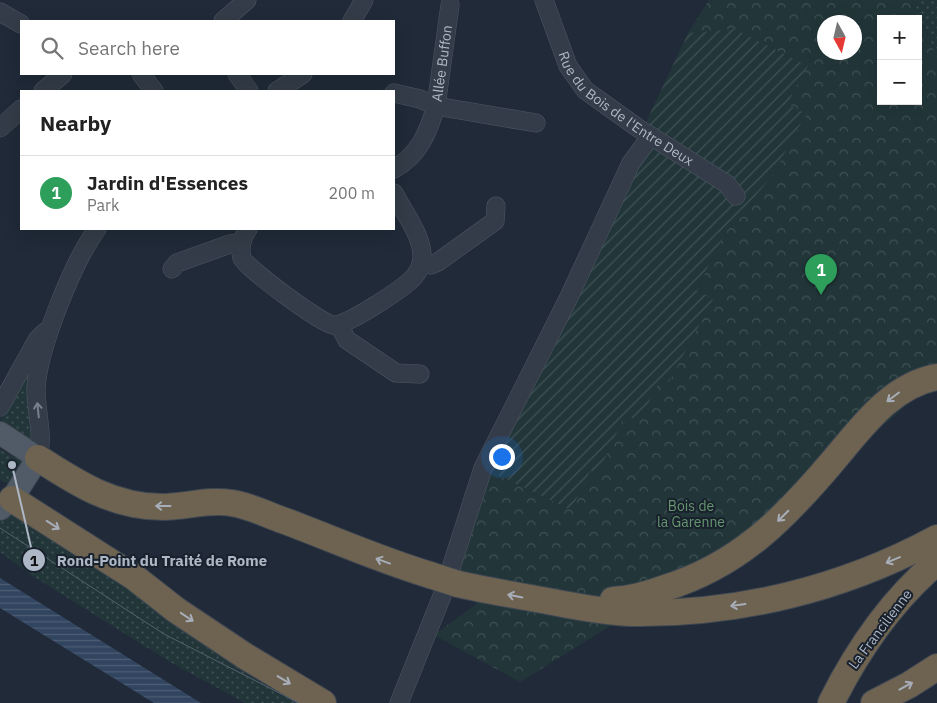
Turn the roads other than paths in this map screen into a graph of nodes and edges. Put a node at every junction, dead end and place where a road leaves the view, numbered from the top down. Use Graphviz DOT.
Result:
graph roads {
  1 [pos="247,0"];
  2 [pos="364,0"];
  3 [pos="544,0"];
  4 [pos="450,5"];
  5 [pos="0,12"];
  6 [pos="226,20"];
  7 [pos="353,20"];
  8 [pos="20,23"];
  9 [pos="62,75"];
  10 [pos="142,75"];
  11 [pos="238,75"];
  12 [pos="302,75"];
  13 [pos="44,90"];
  14 [pos="153,90"];
  15 [pos="247,90"];
  16 [pos="279,90"];
  17 [pos="395,93"];
  18 [pos="436,106"];
  19 [pos="20,111"];
  20 [pos="536,123"];
  21 [pos="0,128"];
  22 [pos="645,132"];
  23 [pos="395,168"];
  24 [pos="395,195"];
  25 [pos="736,196"];
  26 [pos="496,206"];
  27 [pos="96,230"];
  28 [pos="244,236"];
  29 [pos="422,263"];
  30 [pos="172,270"];
  31 [pos="339,325"];
  32 [pos="50,327"];
  33 [pos="420,374"];
  34 [pos="937,376"];
  35 [pos="0,407"];
  36 [pos="0,433"];
  37 [pos="38,458"];
  38 [pos="4,500"];
  39 [pos="937,538"];
  40 [pos="937,562"];
  41 [pos="563,604"];
  42 [pos="937,666"];
  43 [pos="324,703"];
  44 [pos="399,703"];
  45 [pos="831,703"];
  46 [pos="874,703"];
  1 -- 6 [label="street"];
  2 -- 7 [label="street"];
  3 -- 22 [label="street, Rue du Bois de l'Entre Deux"];
  4 -- 18 [label="street, Allée Buffon"];
  5 -- 8 [label="street"];
  9 -- 13 [label="street"];
  10 -- 14 [label="street"];
  11 -- 15 [label="street"];
  12 -- 16 [label="street"];
  17 -- 18 [label="street, Allée Buffon"];
  18 -- 20 [label="street"];
  18 -- 23 [label="street"];
  19 -- 21 [label="street"];
  22 -- 25 [label="street, Rue du Bois de l'Entre Deux"];
  22 -- 44 [label="street"];
  24 -- 29 [label="street"];
  26 -- 29 [label="street"];
  27 -- 32 [label="street"];
  28 -- 30 [label="street"];
  28 -- 31 [label="street"];
  29 -- 31 [label="street"];
  31 -- 33 [label="street"];
  32 -- 35 [label="street"];
  37 -- 32 [label="street, one-way"];
  34 -- 41 [label="highway, one-way"];
  36 -- 37 [label="main road"];
  37 -- 38 [label="main road"];
  41 -- 37 [label="highway, one-way, bridge"];
  38 -- 43 [label="highway, one-way"];
  39 -- 41 [label="highway, one-way"];
  40 -- 45 [label="highway, La Francilienne"];
  46 -- 42 [label="highway, one-way"];
}
